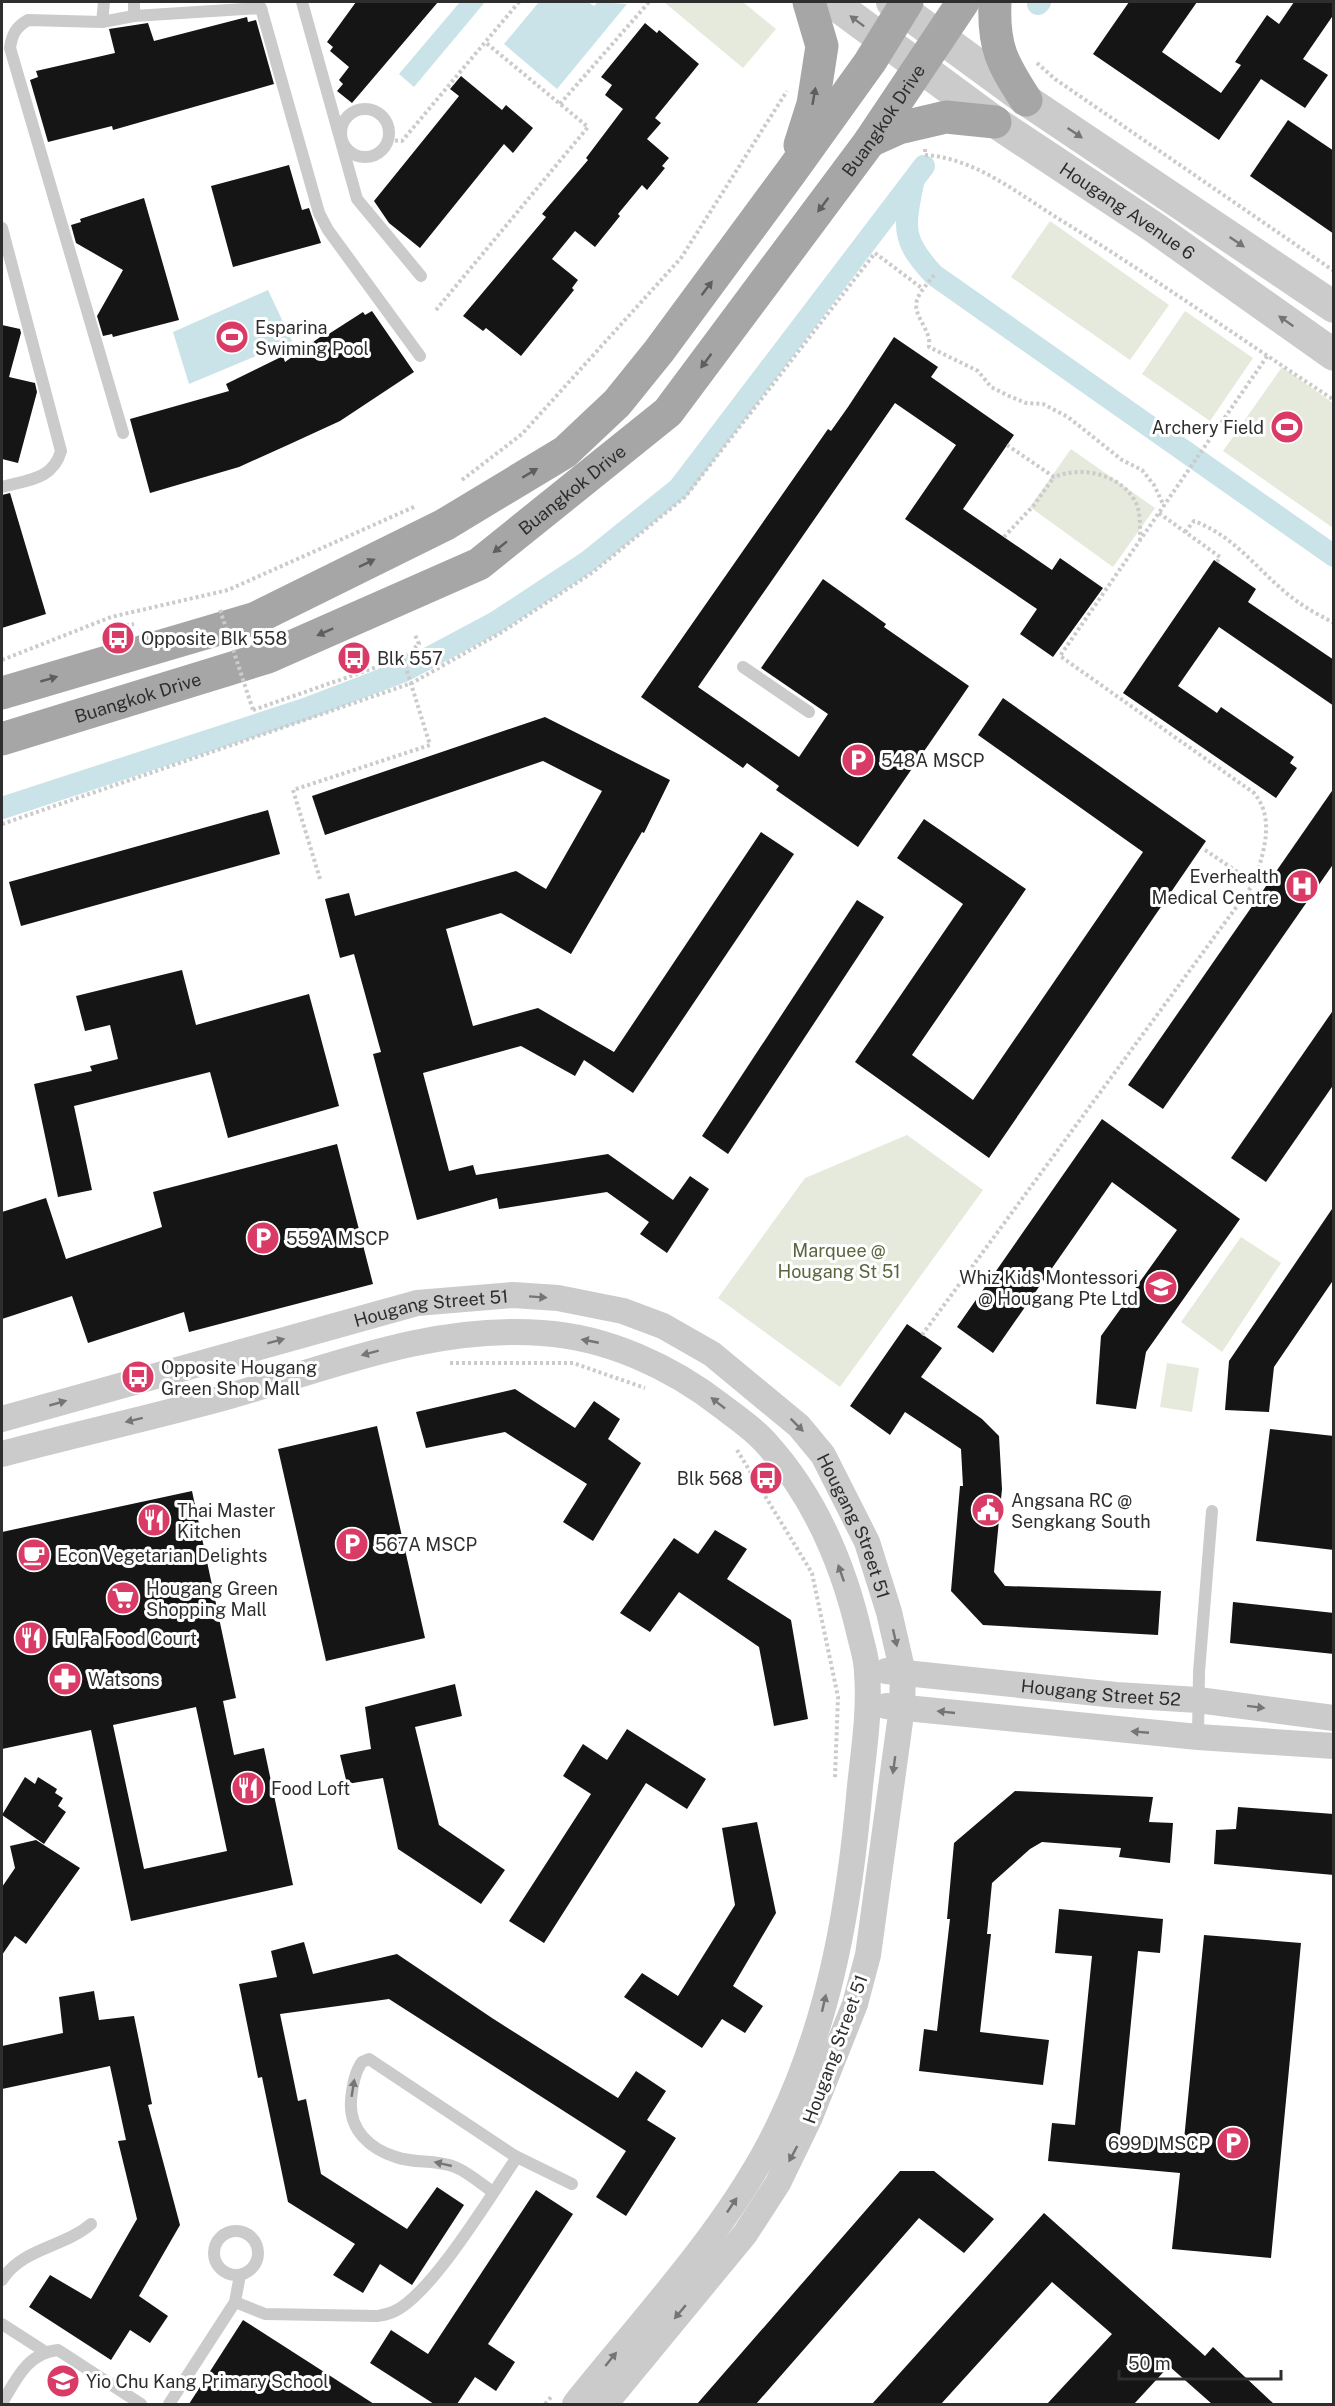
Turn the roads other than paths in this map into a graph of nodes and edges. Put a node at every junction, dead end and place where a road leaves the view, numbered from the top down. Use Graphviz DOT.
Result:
graph roads {
  1 [pos="104,2"];
  2 [pos="134,2"];
  3 [pos="809,2"];
  4 [pos="832,2"];
  5 [pos="963,2"];
  6 [pos="995,2"];
  7 [pos="304,3"];
  8 [pos="900,4"];
  9 [pos="134,16"];
  10 [pos="102,22"];
  11 [pos="939,37"];
  12 [pos="883,40"];
  13 [pos="920,67"];
  14 [pos="1026,100"];
  15 [pos="995,122"];
  16 [pos="341,139"];
  17 [pos="870,141"];
  18 [pos="791,172"];
  19 [pos="2,228"];
  20 [pos="421,276"];
  21 [pos="1334,308"];
  22 [pos="1334,355"];
  23 [pos="420,356"];
  24 [pos="123,433"];
  25 [pos="2,487"];
  26 [pos="743,667"];
  27 [pos="2,693"];
  28 [pos="809,712"];
  29 [pos="2,739"];
  30 [pos="2,1419"];
  31 [pos="2,1454"];
  32 [pos="1212,1511"];
  33 [pos="868,1670"];
  34 [pos="903,1673"];
  35 [pos="1198,1700"];
  36 [pos="867,1705"];
  37 [pos="902,1707"];
  38 [pos="1334,1718"];
  39 [pos="1198,1737"];
  40 [pos="1334,1746"];
  41 [pos="515,2156"];
  42 [pos="572,2184"];
  43 [pos="493,2192"];
  44 [pos="91,2224"];
  45 [pos="240,2276"];
  46 [pos="2,2280"];
  47 [pos="235,2302"];
  48 [pos="2,2324"];
  49 [pos="44,2351"];
  50 [pos="567,2396"];
  51 [pos="2,2403"];
  52 [pos="141,2404"];
  53 [pos="169,2404"];
  54 [pos="605,2404"];
  1 -- 10 [label="lane"];
  2 -- 9 [label="lane"];
  18 -- 3 [label="main road, one-way"];
  12 -- 4 [label="street, Hougang Avenue 6, one-way"];
  5 -- 11 [label="main road, Buangkok Drive"];
  6 -- 14 [label="main road"];
  7 -- 16 [label="lane"];
  8 -- 11 [label="street, Hougang Avenue 6"];
  8 -- 12 [label="main road, Buangkok Drive"];
  9 -- 10 [label="lane"];
  9 -- 23 [label="lane"];
  10 -- 24 [label="lane"];
  11 -- 13 [label="main road, Buangkok Drive"];
  11 -- 14 [label="street, Hougang Avenue 6"];
  12 -- 13 [label="street, Hougang Avenue 6"];
  12 -- 18 [label="main road, Buangkok Drive"];
  13 -- 15 [label="street, Hougang Avenue 6"];
  13 -- 17 [label="main road, Buangkok Drive"];
  14 -- 21 [label="street, Hougang Avenue 6, one-way"];
  15 -- 17 [label="main road"];
  22 -- 15 [label="street, Hougang Avenue 6, one-way"];
  16 -- 16 [label="lane"];
  16 -- 20 [label="lane"];
  17 -- 29 [label="main road, Buangkok Drive, one-way"];
  27 -- 18 [label="main road, Buangkok Drive, one-way"];
  19 -- 25 [label="lane"];
  26 -- 28 [label="lane"];
  30 -- 34 [label="street, Hougang Street 51, one-way"];
  33 -- 31 [label="street, Hougang Street 51, one-way"];
  32 -- 35 [label="lane"];
  33 -- 34 [label="street, Hougang Street 52"];
  33 -- 36 [label="street, Hougang Street 51"];
  34 -- 35 [label="street, Hougang Street 52"];
  34 -- 37 [label="street, Hougang Street 51"];
  35 -- 38 [label="street, Hougang Street 52, one-way"];
  35 -- 39 [label="lane"];
  36 -- 37 [label="street, Hougang Street 52"];
  50 -- 36 [label="street, Hougang Street 51, one-way"];
  39 -- 37 [label="street, Hougang Street 52, one-way"];
  37 -- 54 [label="street, Hougang Street 51, one-way"];
  39 -- 40 [label="street, Hougang Street 52"];
  41 -- 42 [label="lane"];
  41 -- 43 [label="lane"];
  43 -- 41 [label="lane, one-way"];
  43 -- 47 [label="lane"];
  44 -- 46 [label="lane"];
  45 -- 47 [label="lane"];
  47 -- 53 [label="lane"];
  48 -- 49 [label="lane"];
  49 -- 51 [label="lane"];
  49 -- 52 [label="lane"];
}
